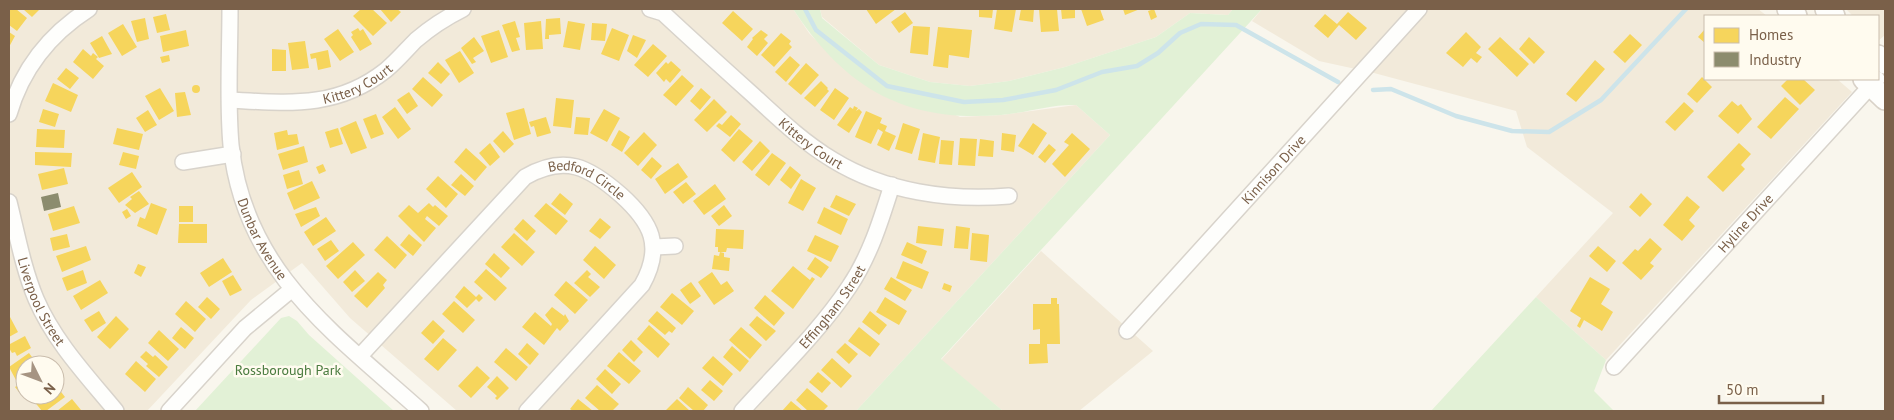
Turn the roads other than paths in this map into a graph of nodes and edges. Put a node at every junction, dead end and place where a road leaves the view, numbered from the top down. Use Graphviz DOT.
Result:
graph roads {
  1 [pos="89,9"];
  2 [pos="230,9"];
  3 [pos="463,9"];
  4 [pos="1419,9"];
  5 [pos="660,10"];
  6 [pos="1877,82"];
  7 [pos="230,100"];
  8 [pos="9,114"];
  9 [pos="233,154"];
  10 [pos="183,162"];
  11 [pos="892,185"];
  12 [pos="1009,196"];
  13 [pos="9,202"];
  14 [pos="675,246"];
  15 [pos="654,248"];
  16 [pos="291,290"];
  17 [pos="1127,331"];
  18 [pos="360,356"];
  19 [pos="1614,367"];
  20 [pos="116,411"];
  21 [pos="169,411"];
  22 [pos="422,411"];
  23 [pos="527,411"];
  24 [pos="742,411"];
  1 -- 8 [label="street"];
  2 -- 7 [label="street, Dunbar Avenue"];
  3 -- 7 [label="street, Kittery Court"];
  4 -- 17 [label="street, Kinnison Drive"];
  5 -- 11 [label="street, Kittery Court"];
  6 -- 19 [label="street, Hyline Drive"];
  7 -- 9 [label="street, Dunbar Avenue"];
  9 -- 10 [label="street"];
  9 -- 16 [label="street, Dunbar Avenue"];
  11 -- 12 [label="street, Kittery Court"];
  11 -- 24 [label="street, Effingham Street"];
  13 -- 20 [label="street, Liverpool Street"];
  14 -- 15 [label="street"];
  15 -- 18 [label="street, Bedford Circle"];
  15 -- 23 [label="street"];
  16 -- 18 [label="street, Dunbar Avenue"];
  16 -- 21 [label="street"];
  18 -- 22 [label="street, Dunbar Avenue"];
}
